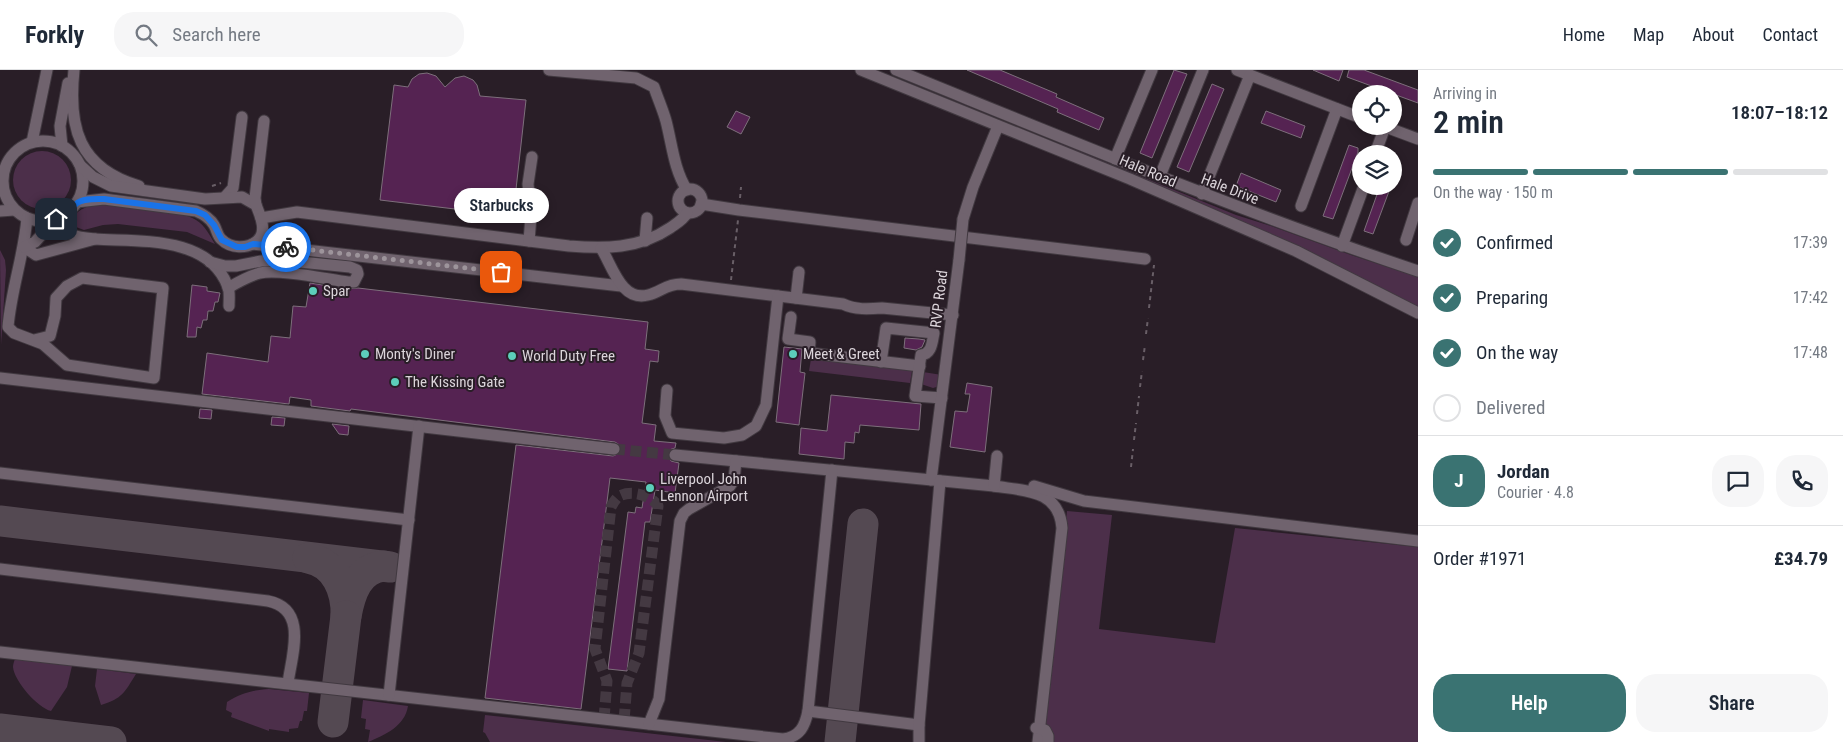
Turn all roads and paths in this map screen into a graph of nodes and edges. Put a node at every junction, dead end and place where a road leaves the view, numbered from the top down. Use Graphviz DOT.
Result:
graph roads {
  1 [pos="47,70"];
  2 [pos="73,70"];
  3 [pos="549,70"];
  4 [pos="896,70"];
  5 [pos="1152,70"];
  6 [pos="1203,70"];
  7 [pos="1237,70"];
  8 [pos="867,71"];
  9 [pos="637,74"];
  10 [pos="1250,75"];
  11 [pos="1337,109"];
  12 [pos="1352,115"];
  13 [pos="242,117"];
  14 [pos="264,121"];
  15 [pos="998,126"];
  16 [pos="1402,133"];
  17 [pos="1418,139"];
  18 [pos="32,142"];
  19 [pos="62,146"];
  20 [pos="6,156"];
  21 [pos="532,157"];
  22 [pos="1115,159"];
  23 [pos="80,165"];
  24 [pos="2,172"];
  25 [pos="1160,176"];
  26 [pos="224,180"];
  27 [pos="206,187"];
  28 [pos="741,187"];
  29 [pos="687,190"];
  30 [pos="2,192"];
  31 [pos="163,194"];
  32 [pos="1202,194"];
  33 [pos="1361,195"];
  34 [pos="225,197"];
  35 [pos="77,202"];
  36 [pos="1418,203"];
  37 [pos="256,204"];
  38 [pos="702,204"];
  39 [pos="1301,206"];
  40 [pos="14,210"];
  41 [pos="739,210"];
  42 [pos="0,211"];
  43 [pos="687,213"];
  44 [pos="27,218"];
  45 [pos="57,218"];
  46 [pos="261,218"];
  47 [pos="647,218"];
  48 [pos="95,240"];
  49 [pos="1406,240"];
  50 [pos="645,241"];
  51 [pos="529,242"];
  52 [pos="253,244"];
  53 [pos="1342,246"];
  54 [pos="24,247"];
  55 [pos="601,248"];
  56 [pos="210,262"];
  57 [pos="1150,262"];
  58 [pos="1418,271"];
  59 [pos="798,272"];
  60 [pos="731,283"];
  61 [pos="621,286"];
  62 [pos="228,288"];
  63 [pos="778,296"];
  64 [pos="796,298"];
  65 [pos="229,306"];
  66 [pos="1149,308"];
  67 [pos="1418,313"];
  68 [pos="953,315"];
  69 [pos="791,317"];
  70 [pos="1148,318"];
  71 [pos="1146,334"];
  72 [pos="34,340"];
  73 [pos="1145,345"];
  74 [pos="1143,360"];
  75 [pos="882,362"];
  76 [pos="920,366"];
  77 [pos="1142,371"];
  78 [pos="0,378"];
  79 [pos="1140,387"];
  80 [pos="667,390"];
  81 [pos="1139,396"];
  82 [pos="942,398"];
  83 [pos="1137,414"];
  84 [pos="1136,423"];
  85 [pos="419,426"];
  86 [pos="1134,440"];
  87 [pos="614,449"];
  88 [pos="1133,449"];
  89 [pos="675,455"];
  90 [pos="997,456"];
  91 [pos="736,461"];
  92 [pos="1131,467"];
  93 [pos="832,470"];
  94 [pos="0,473"];
  95 [pos="934,478"];
  96 [pos="994,483"];
  97 [pos="1084,501"];
  98 [pos="1057,509"];
  99 [pos="409,520"];
  100 [pos="1418,541"];
  101 [pos="0,569"];
  102 [pos="0,652"];
  103 [pos="288,683"];
  104 [pos="389,695"];
  105 [pos="808,711"];
  106 [pos="649,724"];
  107 [pos="919,725"];
  108 [pos="1038,728"];
  109 [pos="919,742"];
  110 [pos="1036,742"];
  111 [pos="1048,742"];
  1 -- 18 [label="street"];
  2 -- 19 [label="street"];
  2 -- 31 [label="street"];
  3 -- 9 [label="street"];
  4 -- 22 [label="street, Hale Drive"];
  5 -- 22 [label="street"];
  6 -- 25 [label="street"];
  7 -- 10 [label="street"];
  8 -- 15 [label="street, Hale Road"];
  9 -- 29 [label="street"];
  10 -- 11 [label="street"];
  10 -- 32 [label="street"];
  11 -- 12 [label="street"];
  11 -- 39 [label="street"];
  13 -- 34 [label="street"];
  14 -- 37 [label="street"];
  15 -- 67 [label="street, Hale Road"];
  15 -- 68 [label="street, RVP Road, bridge"];
  16 -- 17 [label="street"];
  18 -- 19 [label="street"];
  18 -- 20 [label="street"];
  19 -- 23 [label="street"];
  20 -- 24 [label="street"];
  21 -- 51 [label="street"];
  22 -- 25 [label="street, Hale Drive"];
  23 -- 31 [label="street"];
  23 -- 35 [label="street"];
  24 -- 30 [label="street"];
  25 -- 32 [label="street, Hale Drive"];
  26 -- 27 [label="path"];
  28 -- 41 [label="path"];
  29 -- 38 [label="street"];
  29 -- 43 [label="street"];
  30 -- 40 [label="street"];
  31 -- 34 [label="street"];
  32 -- 53 [label="street, Hale Drive"];
  33 -- 53 [label="street"];
  34 -- 37 [label="street"];
  35 -- 45 [label="street"];
  35 -- 52 [label="street"];
  36 -- 49 [label="street"];
  37 -- 46 [label="street"];
  38 -- 41 [label="street"];
  38 -- 43 [label="street"];
  40 -- 42 [label="street"];
  40 -- 44 [label="street"];
  41 -- 57 [label="street"];
  41 -- 60 [label="path"];
  43 -- 50 [label="street"];
  44 -- 45 [label="street"];
  44 -- 54 [label="street"];
  45 -- 48 [label="street"];
  45 -- 54 [label="street"];
  46 -- 51 [label="street"];
  46 -- 52 [label="street"];
  47 -- 50 [label="street"];
  48 -- 54 [label="street"];
  48 -- 56 [label="street"];
  50 -- 55 [label="street"];
  51 -- 55 [label="street"];
  52 -- 61 [label="street"];
  53 -- 58 [label="street, Hale Drive"];
  54 -- 72 [label="street"];
  55 -- 61 [label="street"];
  56 -- 62 [label="street"];
  56 -- 62 [label="street"];
  57 -- 66 [label="path"];
  59 -- 64 [label="street"];
  61 -- 63 [label="street"];
  62 -- 65 [label="street"];
  63 -- 64 [label="street"];
  63 -- 80 [label="street"];
  64 -- 68 [label="street"];
  68 -- 82 [label="street, RVP Road"];
  69 -- 75 [label="street"];
  70 -- 71 [label="path"];
  72 -- 72 [label="street"];
  73 -- 74 [label="path"];
  75 -- 76 [label="street"];
  75 -- 76 [label="street"];
  76 -- 82 [label="street"];
  77 -- 79 [label="path"];
  78 -- 85 [label="street"];
  81 -- 83 [label="path"];
  82 -- 95 [label="street, RVP Road"];
  84 -- 86 [label="path"];
  85 -- 87 [label="street"];
  85 -- 99 [label="street"];
  88 -- 92 [label="path"];
  89 -- 91 [label="street"];
  90 -- 96 [label="street"];
  91 -- 93 [label="street"];
  91 -- 106 [label="street"];
  93 -- 95 [label="street"];
  93 -- 105 [label="street"];
  94 -- 99 [label="street"];
  95 -- 96 [label="street"];
  95 -- 107 [label="street, RVP Road"];
  96 -- 97 [label="street"];
  96 -- 98 [label="street"];
  96 -- 108 [label="street"];
  97 -- 98 [label="street"];
  97 -- 100 [label="street"];
  98 -- 108 [label="street"];
  99 -- 104 [label="street"];
  101 -- 103 [label="street"];
  102 -- 103 [label="street"];
  103 -- 104 [label="street"];
  104 -- 106 [label="street"];
  105 -- 106 [label="street"];
  105 -- 107 [label="street"];
  107 -- 109 [label="street, RVP Road"];
  108 -- 110 [label="street"];
  108 -- 111 [label="street"];
}
